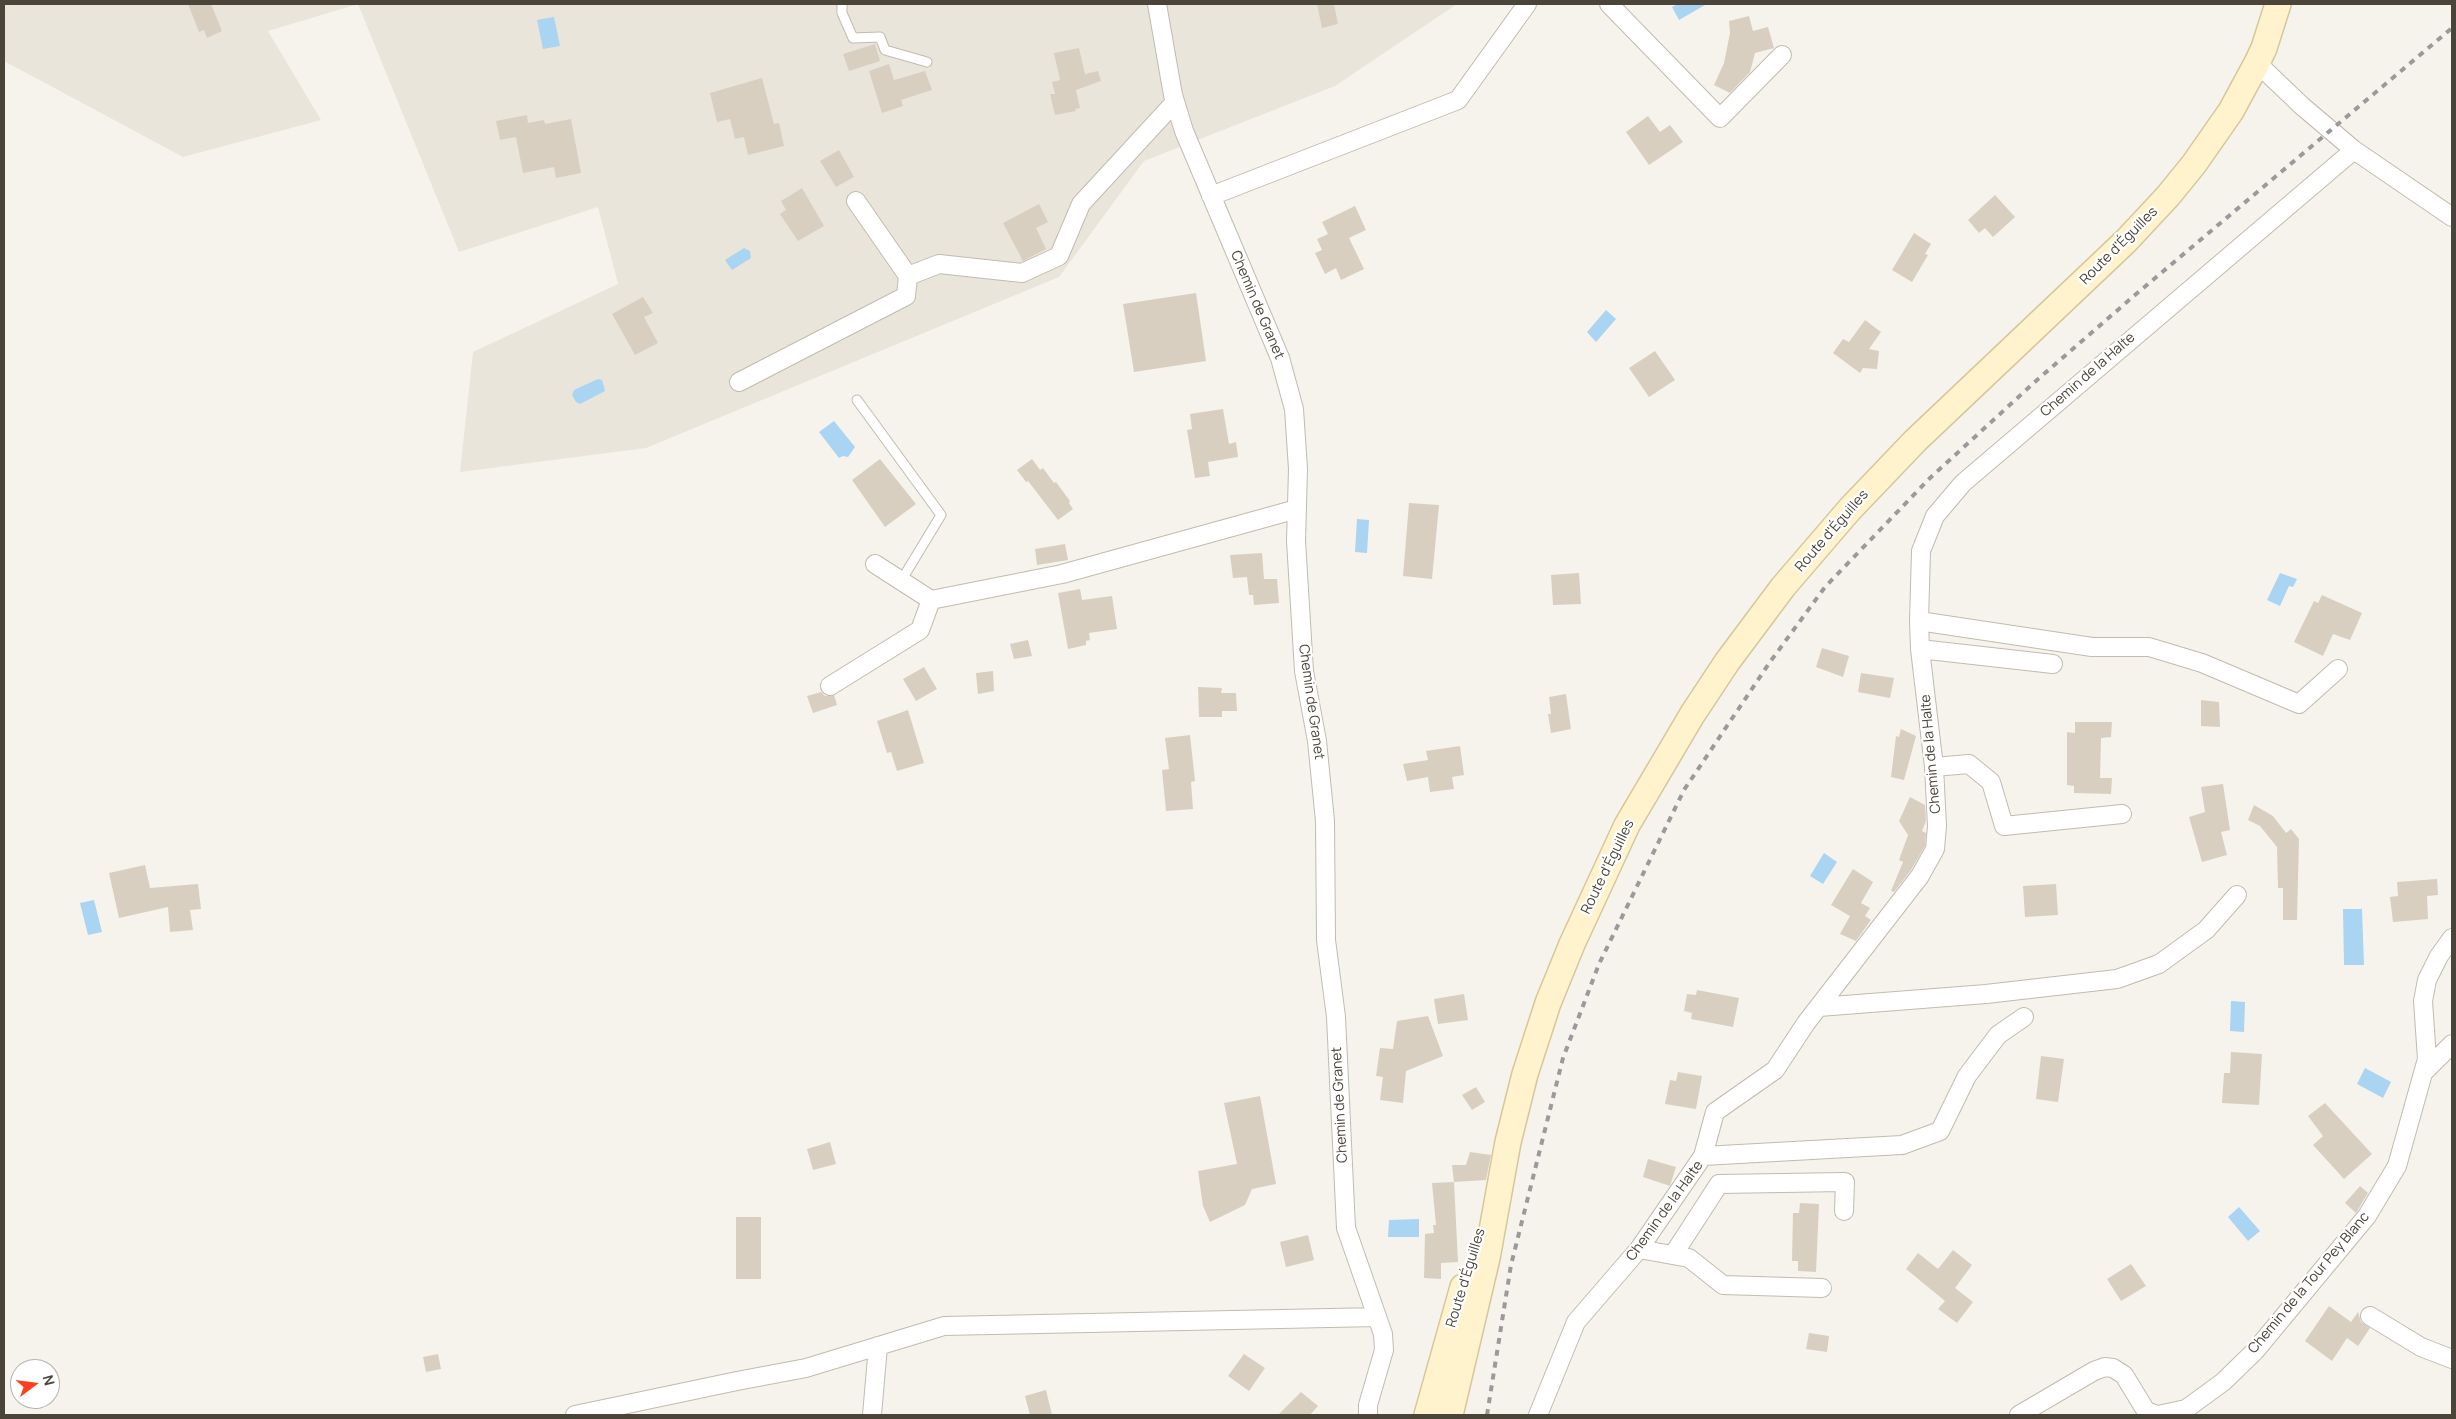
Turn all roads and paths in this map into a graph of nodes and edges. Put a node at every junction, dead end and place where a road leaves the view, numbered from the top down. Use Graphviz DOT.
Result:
graph roads {
  1 [pos="842,4"];
  2 [pos="1157,4"];
  3 [pos="1527,4"];
  4 [pos="1609,4"];
  5 [pos="2278,4"];
  6 [pos="1782,55"];
  7 [pos="926,62"];
  8 [pos="2257,63"];
  9 [pos="1175,102"];
  10 [pos="2354,150"];
  11 [pos="1211,196"];
  12 [pos="856,201"];
  13 [pos="2452,217"];
  14 [pos="908,276"];
  15 [pos="739,382"];
  16 [pos="857,400"];
  17 [pos="1297,509"];
  18 [pos="875,564"];
  19 [pos="901,581"];
  20 [pos="931,600"];
  21 [pos="1919,621"];
  22 [pos="1920,649"];
  23 [pos="2053,664"];
  24 [pos="2338,669"];
  25 [pos="830,686"];
  26 [pos="1934,767"];
  27 [pos="2122,814"];
  28 [pos="2237,894"];
  29 [pos="2452,938"];
  30 [pos="1818,1007"];
  31 [pos="2024,1017"];
  32 [pos="2452,1044"];
  33 [pos="2423,1074"];
  34 [pos="1508,1142"];
  35 [pos="1704,1156"];
  36 [pos="1844,1212"];
  37 [pos="1639,1249"];
  38 [pos="1673,1255"];
  39 [pos="1822,1288"];
  40 [pos="2370,1316"];
  41 [pos="1377,1317"];
  42 [pos="878,1346"];
  43 [pos="2452,1359"];
  44 [pos="575,1415"];
  45 [pos="872,1415"];
  46 [pos="1368,1415"];
  47 [pos="1427,1415"];
  48 [pos="1450,1415"];
  49 [pos="1538,1415"];
  50 [pos="2019,1415"];
  51 [pos="2157,1415"];
  1 -- 7 [label="lane"];
  2 -- 9 [label="street, Chemin de Granet"];
  3 -- 11 [label="street"];
  4 -- 6 [label="street"];
  5 -- 8 [label="street, Route d'Éguilles"];
  8 -- 10 [label="street"];
  8 -- 34 [label="street, Route d'Éguilles"];
  9 -- 11 [label="street, Chemin de Granet"];
  9 -- 14 [label="street"];
  10 -- 13 [label="street"];
  10 -- 21 [label="street, Chemin de la Halte"];
  11 -- 17 [label="street, Chemin de Granet"];
  12 -- 14 [label="street"];
  14 -- 15 [label="street"];
  16 -- 19 [label="lane"];
  17 -- 20 [label="street"];
  17 -- 41 [label="street, Chemin de Granet"];
  18 -- 19 [label="street"];
  19 -- 20 [label="street"];
  20 -- 25 [label="street"];
  21 -- 22 [label="street, Chemin de la Halte"];
  21 -- 24 [label="street"];
  22 -- 23 [label="street"];
  22 -- 26 [label="street, Chemin de la Halte"];
  26 -- 27 [label="street"];
  26 -- 30 [label="street, Chemin de la Halte"];
  28 -- 30 [label="street"];
  29 -- 33 [label="street, Chemin de la Tour Pey Blanc"];
  30 -- 35 [label="street, Chemin de la Halte"];
  31 -- 35 [label="street"];
  32 -- 33 [label="street"];
  33 -- 51 [label="street, Chemin de la Tour Pey Blanc"];
  34 -- 47 [label="street, Route d'Éguilles"];
  34 -- 48 [label="street, Route d'Éguilles"];
  35 -- 37 [label="street, Chemin de la Halte"];
  36 -- 38 [label="street"];
  37 -- 38 [label="street"];
  37 -- 49 [label="street, Chemin de la Halte"];
  38 -- 39 [label="street"];
  40 -- 43 [label="street"];
  41 -- 42 [label="street"];
  41 -- 46 [label="street, Chemin de Granet"];
  42 -- 44 [label="street"];
  42 -- 45 [label="street"];
  50 -- 51 [label="street, Chemin de la Tour Pey Blanc"];
}
